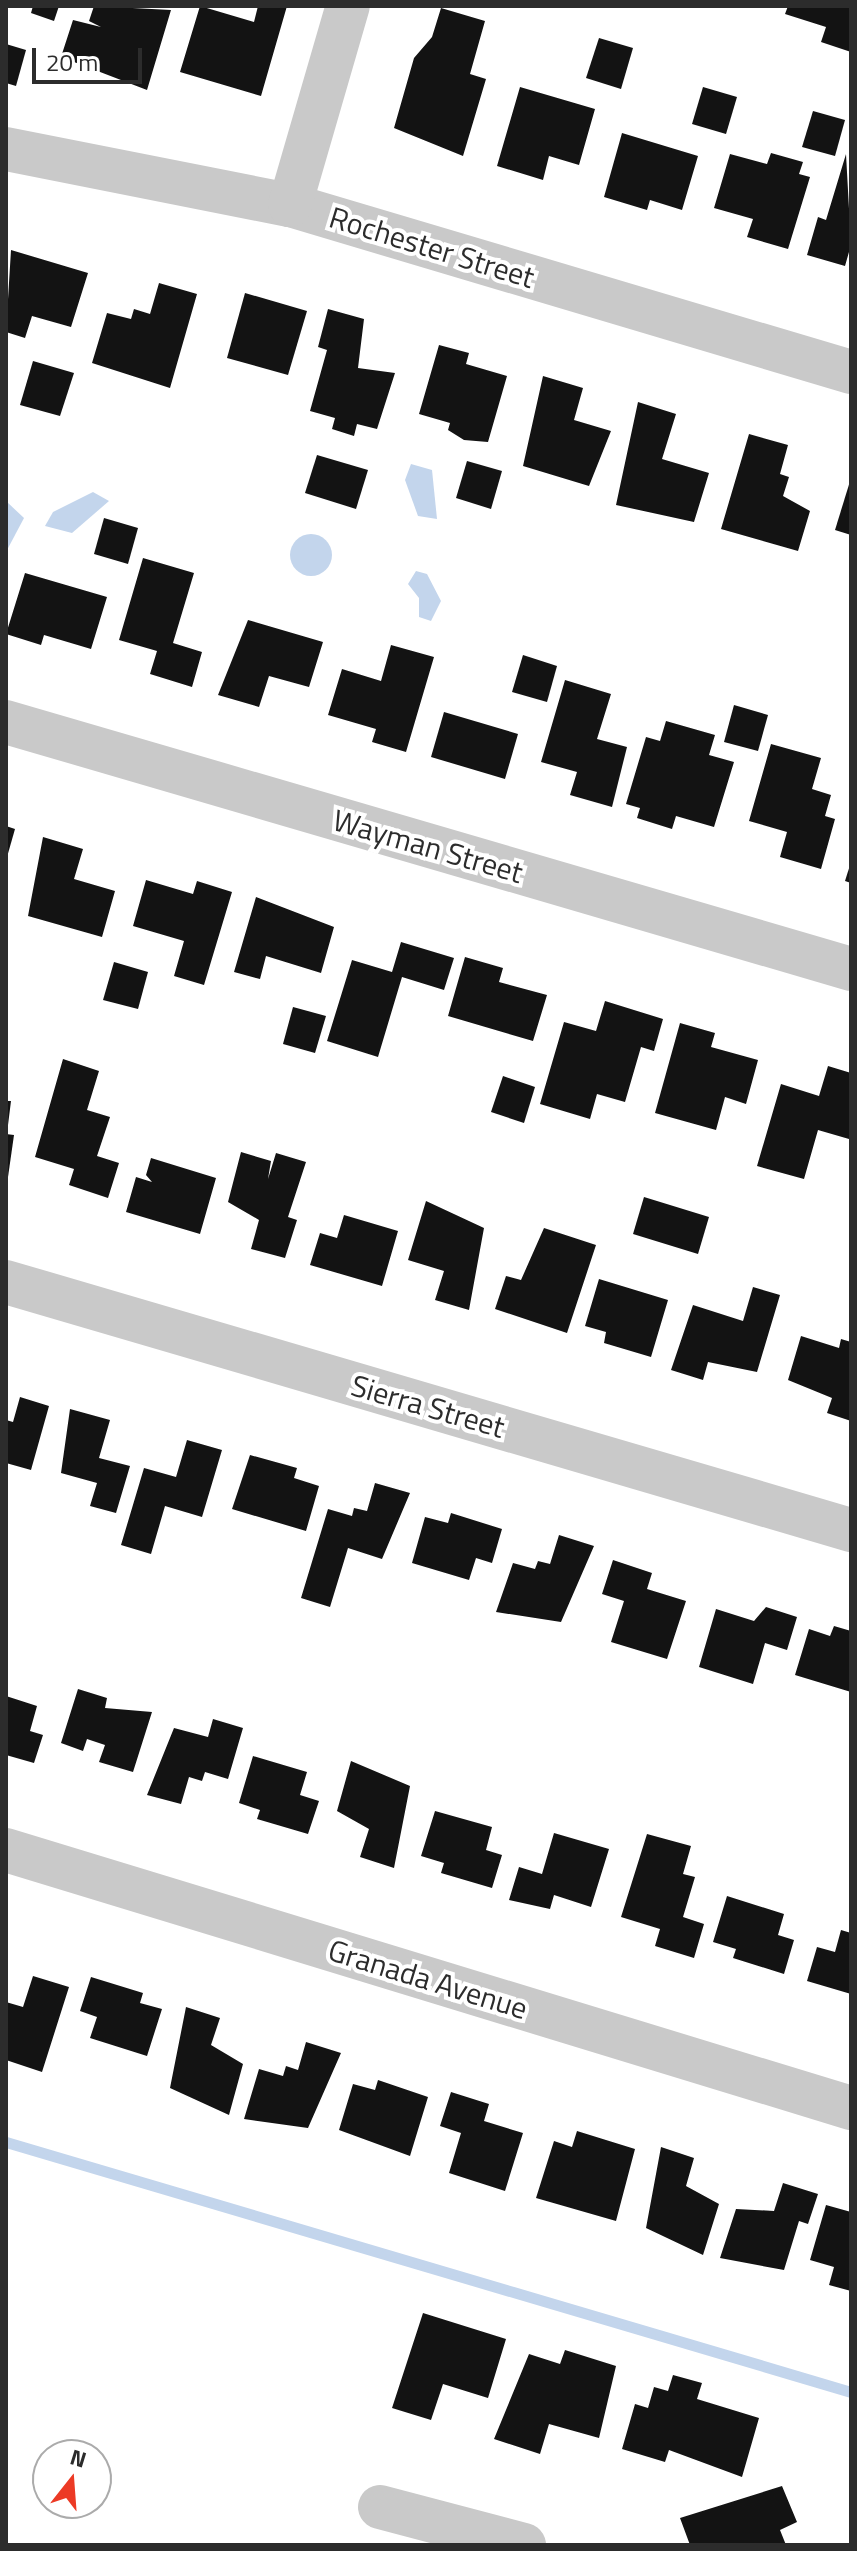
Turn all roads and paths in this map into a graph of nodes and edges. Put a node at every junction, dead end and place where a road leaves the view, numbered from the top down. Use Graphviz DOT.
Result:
graph roads {
  1 [pos="348,6"];
  2 [pos="6,149"];
  3 [pos="290,205"];
  4 [pos="851,372"];
  5 [pos="6,722"];
  6 [pos="851,969"];
  7 [pos="6,1282"];
  8 [pos="851,1530"];
  9 [pos="6,1850"];
  10 [pos="851,2108"];
  11 [pos="380,2507"];
  12 [pos="524,2545"];
  1 -- 3 [label="street"];
  2 -- 3 [label="street, Rochester Street"];
  3 -- 4 [label="street, Rochester Street"];
  5 -- 6 [label="street, Wayman Street"];
  7 -- 8 [label="street, Sierra Street"];
  9 -- 10 [label="street, Granada Avenue"];
  11 -- 12 [label="street"];
}
